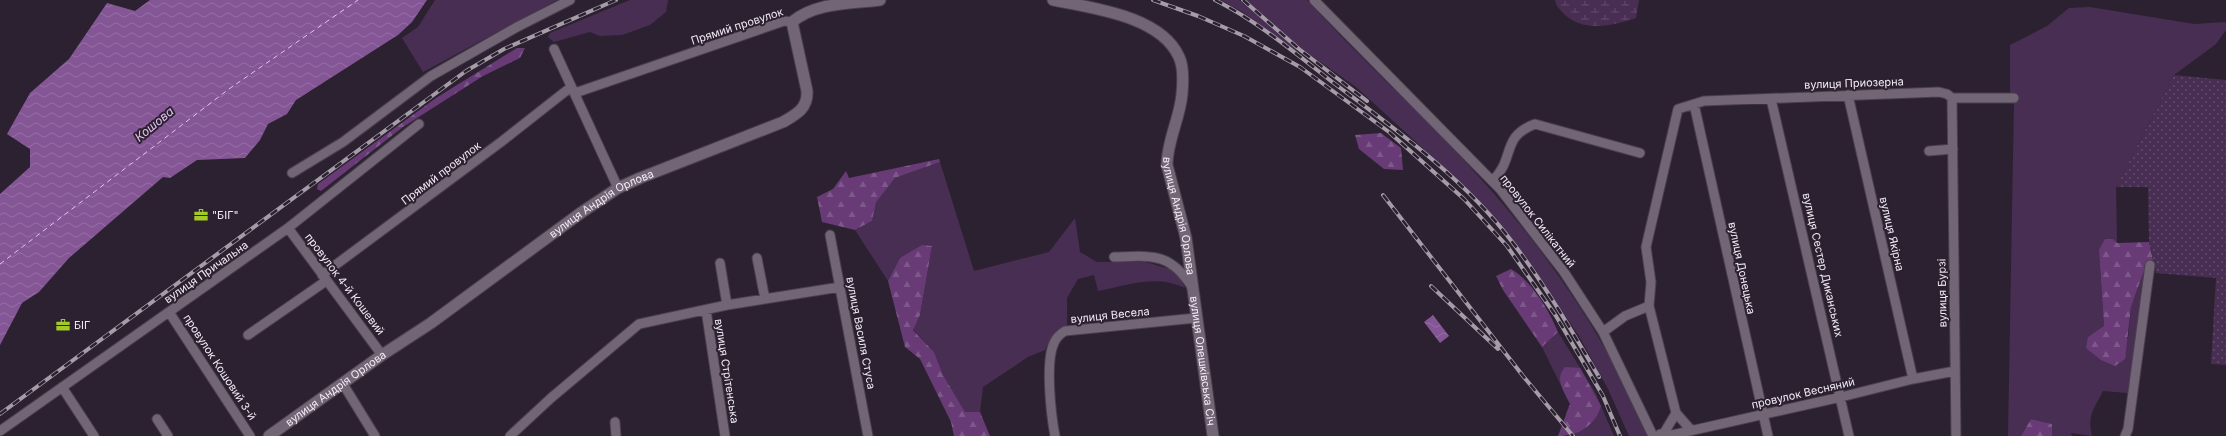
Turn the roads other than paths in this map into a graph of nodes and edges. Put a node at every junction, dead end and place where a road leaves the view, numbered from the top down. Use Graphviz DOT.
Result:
graph roads {
  1 [pos="570,0"];
  2 [pos="880,0"];
  3 [pos="1053,0"];
  4 [pos="1314,0"];
  5 [pos="792,22"];
  6 [pos="554,49"];
  7 [pos="573,90"];
  8 [pos="1848,95"];
  9 [pos="1952,98"];
  10 [pos="2014,98"];
  11 [pos="1771,99"];
  12 [pos="1694,104"];
  13 [pos="419,124"];
  14 [pos="1953,149"];
  15 [pos="1929,151"];
  16 [pos="1640,153"];
  17 [pos="292,174"];
  18 [pos="1492,181"];
  19 [pos="618,188"];
  20 [pos="288,228"];
  21 [pos="830,235"];
  22 [pos="1114,257"];
  23 [pos="757,258"];
  24 [pos="720,263"];
  25 [pos="2150,265"];
  26 [pos="324,278"];
  27 [pos="840,287"];
  28 [pos="1192,287"];
  29 [pos="765,299"];
  30 [pos="727,306"];
  31 [pos="1649,306"];
  32 [pos="706,310"];
  33 [pos="170,312"];
  34 [pos="1196,318"];
  35 [pos="1603,332"];
  36 [pos="248,335"];
  37 [pos="382,355"];
  38 [pos="1955,370"];
  39 [pos="1913,379"];
  40 [pos="343,384"];
  41 [pos="62,387"];
  42 [pos="1841,397"];
  43 [pos="1676,413"];
  44 [pos="1763,415"];
  45 [pos="157,419"];
  46 [pos="615,422"];
  47 [pos="1691,430"];
  48 [pos="0,431"];
  49 [pos="1658,435"];
  50 [pos="94,436"];
  51 [pos="168,436"];
  52 [pos="250,436"];
  53 [pos="269,436"];
  54 [pos="375,436"];
  55 [pos="510,436"];
  56 [pos="616,436"];
  57 [pos="725,436"];
  58 [pos="868,436"];
  59 [pos="1055,436"];
  60 [pos="1213,436"];
  61 [pos="1768,436"];
  62 [pos="1849,436"];
  63 [pos="1956,436"];
  64 [pos="2125,436"];
  1 -- 17 [label="street"];
  2 -- 5 [label="street"];
  3 -- 28 [label="street, вулиця Андрія Орлова"];
  4 -- 18 [label="street, провулок Силікатний"];
  5 -- 7 [label="street, Прямий провулок"];
  5 -- 19 [label="street, вулиця Андрія Орлова"];
  6 -- 7 [label="street"];
  7 -- 19 [label="street"];
  7 -- 26 [label="street, Прямий провулок"];
  8 -- 9 [label="street, вулиця Приозерна"];
  8 -- 11 [label="street, вулиця Приозерна"];
  8 -- 39 [label="street, вулиця Якірна"];
  9 -- 10 [label="street, вулиця Приозерна"];
  9 -- 14 [label="street, вулиця Бурзі"];
  11 -- 12 [label="street, вулиця Приозерна"];
  11 -- 42 [label="street, вулиця Сестер Диканських"];
  12 -- 31 [label="street, вулиця Приозерна"];
  12 -- 44 [label="street, вулиця Донецька"];
  13 -- 20 [label="street, вулиця Причальна"];
  14 -- 15 [label="street"];
  14 -- 38 [label="street, вулиця Бурзі"];
  16 -- 18 [label="street"];
  18 -- 35 [label="street, провулок Силікатний"];
  19 -- 37 [label="street, вулиця Андрія Орлова"];
  20 -- 26 [label="street, провулок 4-й Кошевий"];
  20 -- 33 [label="street, вулиця Причальна"];
  21 -- 27 [label="street, вулиця Василя Стуса"];
  22 -- 28 [label="street, вулиця Андрія Орлова"];
  23 -- 29 [label="street"];
  24 -- 30 [label="street"];
  25 -- 64 [label="street"];
  26 -- 36 [label="street, Прямий провулок"];
  26 -- 37 [label="street, провулок 4-й Кошевий"];
  27 -- 29 [label="street"];
  27 -- 58 [label="street, вулиця Василя Стуса"];
  28 -- 34 [label="street, вулиця Олешківська Січ"];
  29 -- 30 [label="street"];
  30 -- 32 [label="street"];
  31 -- 35 [label="street"];
  31 -- 43 [label="street"];
  32 -- 55 [label="street"];
  32 -- 57 [label="street, вулиця Стрітенська"];
  33 -- 41 [label="street, вулиця Причальна"];
  33 -- 52 [label="street, провулок Кошовий 3-й"];
  34 -- 59 [label="street, вулиця Весела"];
  34 -- 60 [label="street, вулиця Олешківська Січ"];
  35 -- 49 [label="street, провулок Силікатний"];
  37 -- 40 [label="street, вулиця Андрія Орлова"];
  38 -- 39 [label="street, провулок Весняний"];
  38 -- 63 [label="street, вулиця Бурзі"];
  39 -- 42 [label="street, провулок Весняний"];
  40 -- 53 [label="street, вулиця Андрія Орлова"];
  40 -- 54 [label="street"];
  41 -- 48 [label="street, вулиця Причальна"];
  41 -- 50 [label="street"];
  42 -- 44 [label="street, провулок Весняний"];
  42 -- 62 [label="street, вулиця Сестер Диканських"];
  43 -- 47 [label="street"];
  43 -- 49 [label="street"];
  44 -- 47 [label="street, провулок Весняний"];
  44 -- 61 [label="street, вулиця Донецька"];
  45 -- 51 [label="street"];
  46 -- 56 [label="street"];
  47 -- 49 [label="street, провулок Весняний"];
}
